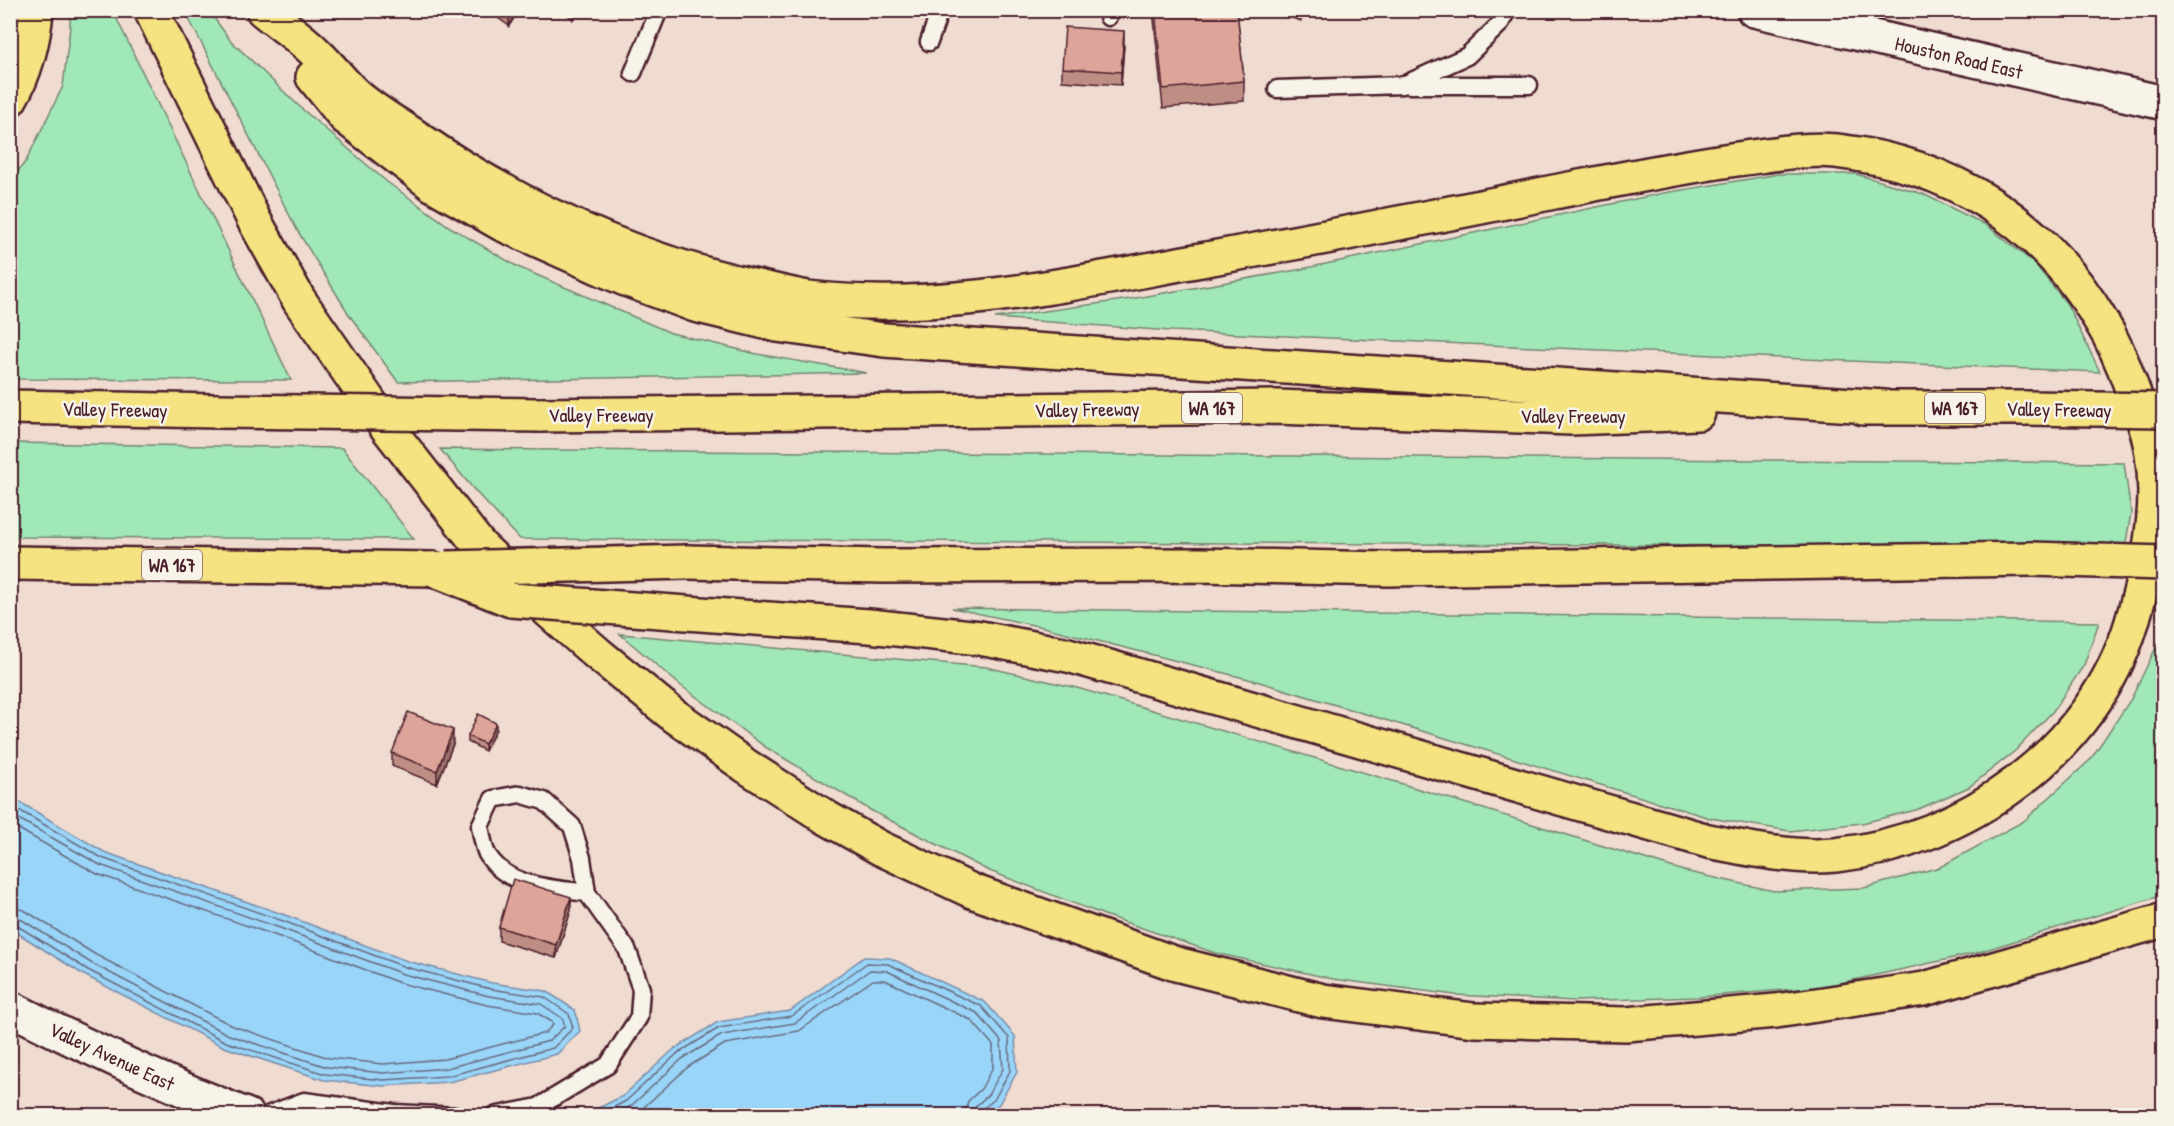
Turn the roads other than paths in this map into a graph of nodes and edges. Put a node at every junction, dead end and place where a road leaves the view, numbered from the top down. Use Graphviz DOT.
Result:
graph roads {
  1 [pos="36,10"];
  2 [pos="152,10"];
  3 [pos="261,10"];
  4 [pos="659,10"];
  5 [pos="940,10"];
  6 [pos="1507,10"];
  7 [pos="1754,10"];
  8 [pos="929,42"];
  9 [pos="633,73"];
  10 [pos="1403,85"];
  11 [pos="1529,85"];
  12 [pos="1277,89"];
  13 [pos="10,99"];
  14 [pos="2163,103"];
  15 [pos="10,407"];
  16 [pos="1884,407"];
  17 [pos="2163,410"];
  18 [pos="10,563"];
  19 [pos="2163,563"];
  20 [pos="432,569"];
  21 [pos="587,893"];
  22 [pos="2163,920"];
  23 [pos="10,1008"];
  24 [pos="248,1116"];
  25 [pos="265,1116"];
  26 [pos="458,1116"];
  27 [pos="493,1116"];
  1 -- 13 [label="highway"];
  2 -- 22 [label="highway"];
  3 -- 16 [label="highway"];
  3 -- 20 [label="highway, bridge"];
  4 -- 9 [label="lane"];
  5 -- 8 [label="lane"];
  6 -- 10 [label="lane"];
  7 -- 14 [label="street, Houston Road East"];
  10 -- 11 [label="lane"];
  10 -- 12 [label="lane"];
  15 -- 16 [label="highway, Valley Freeway / WA 167, bridge"];
  16 -- 17 [label="highway, Valley Freeway / WA 167, bridge"];
  18 -- 20 [label="highway, WA 167"];
  19 -- 20 [label="highway, WA 167, bridge"];
  21 -- 21 [label="lane"];
  21 -- 27 [label="lane"];
  23 -- 24 [label="street, Valley Avenue East"];
  25 -- 26 [label="lane"];
}
